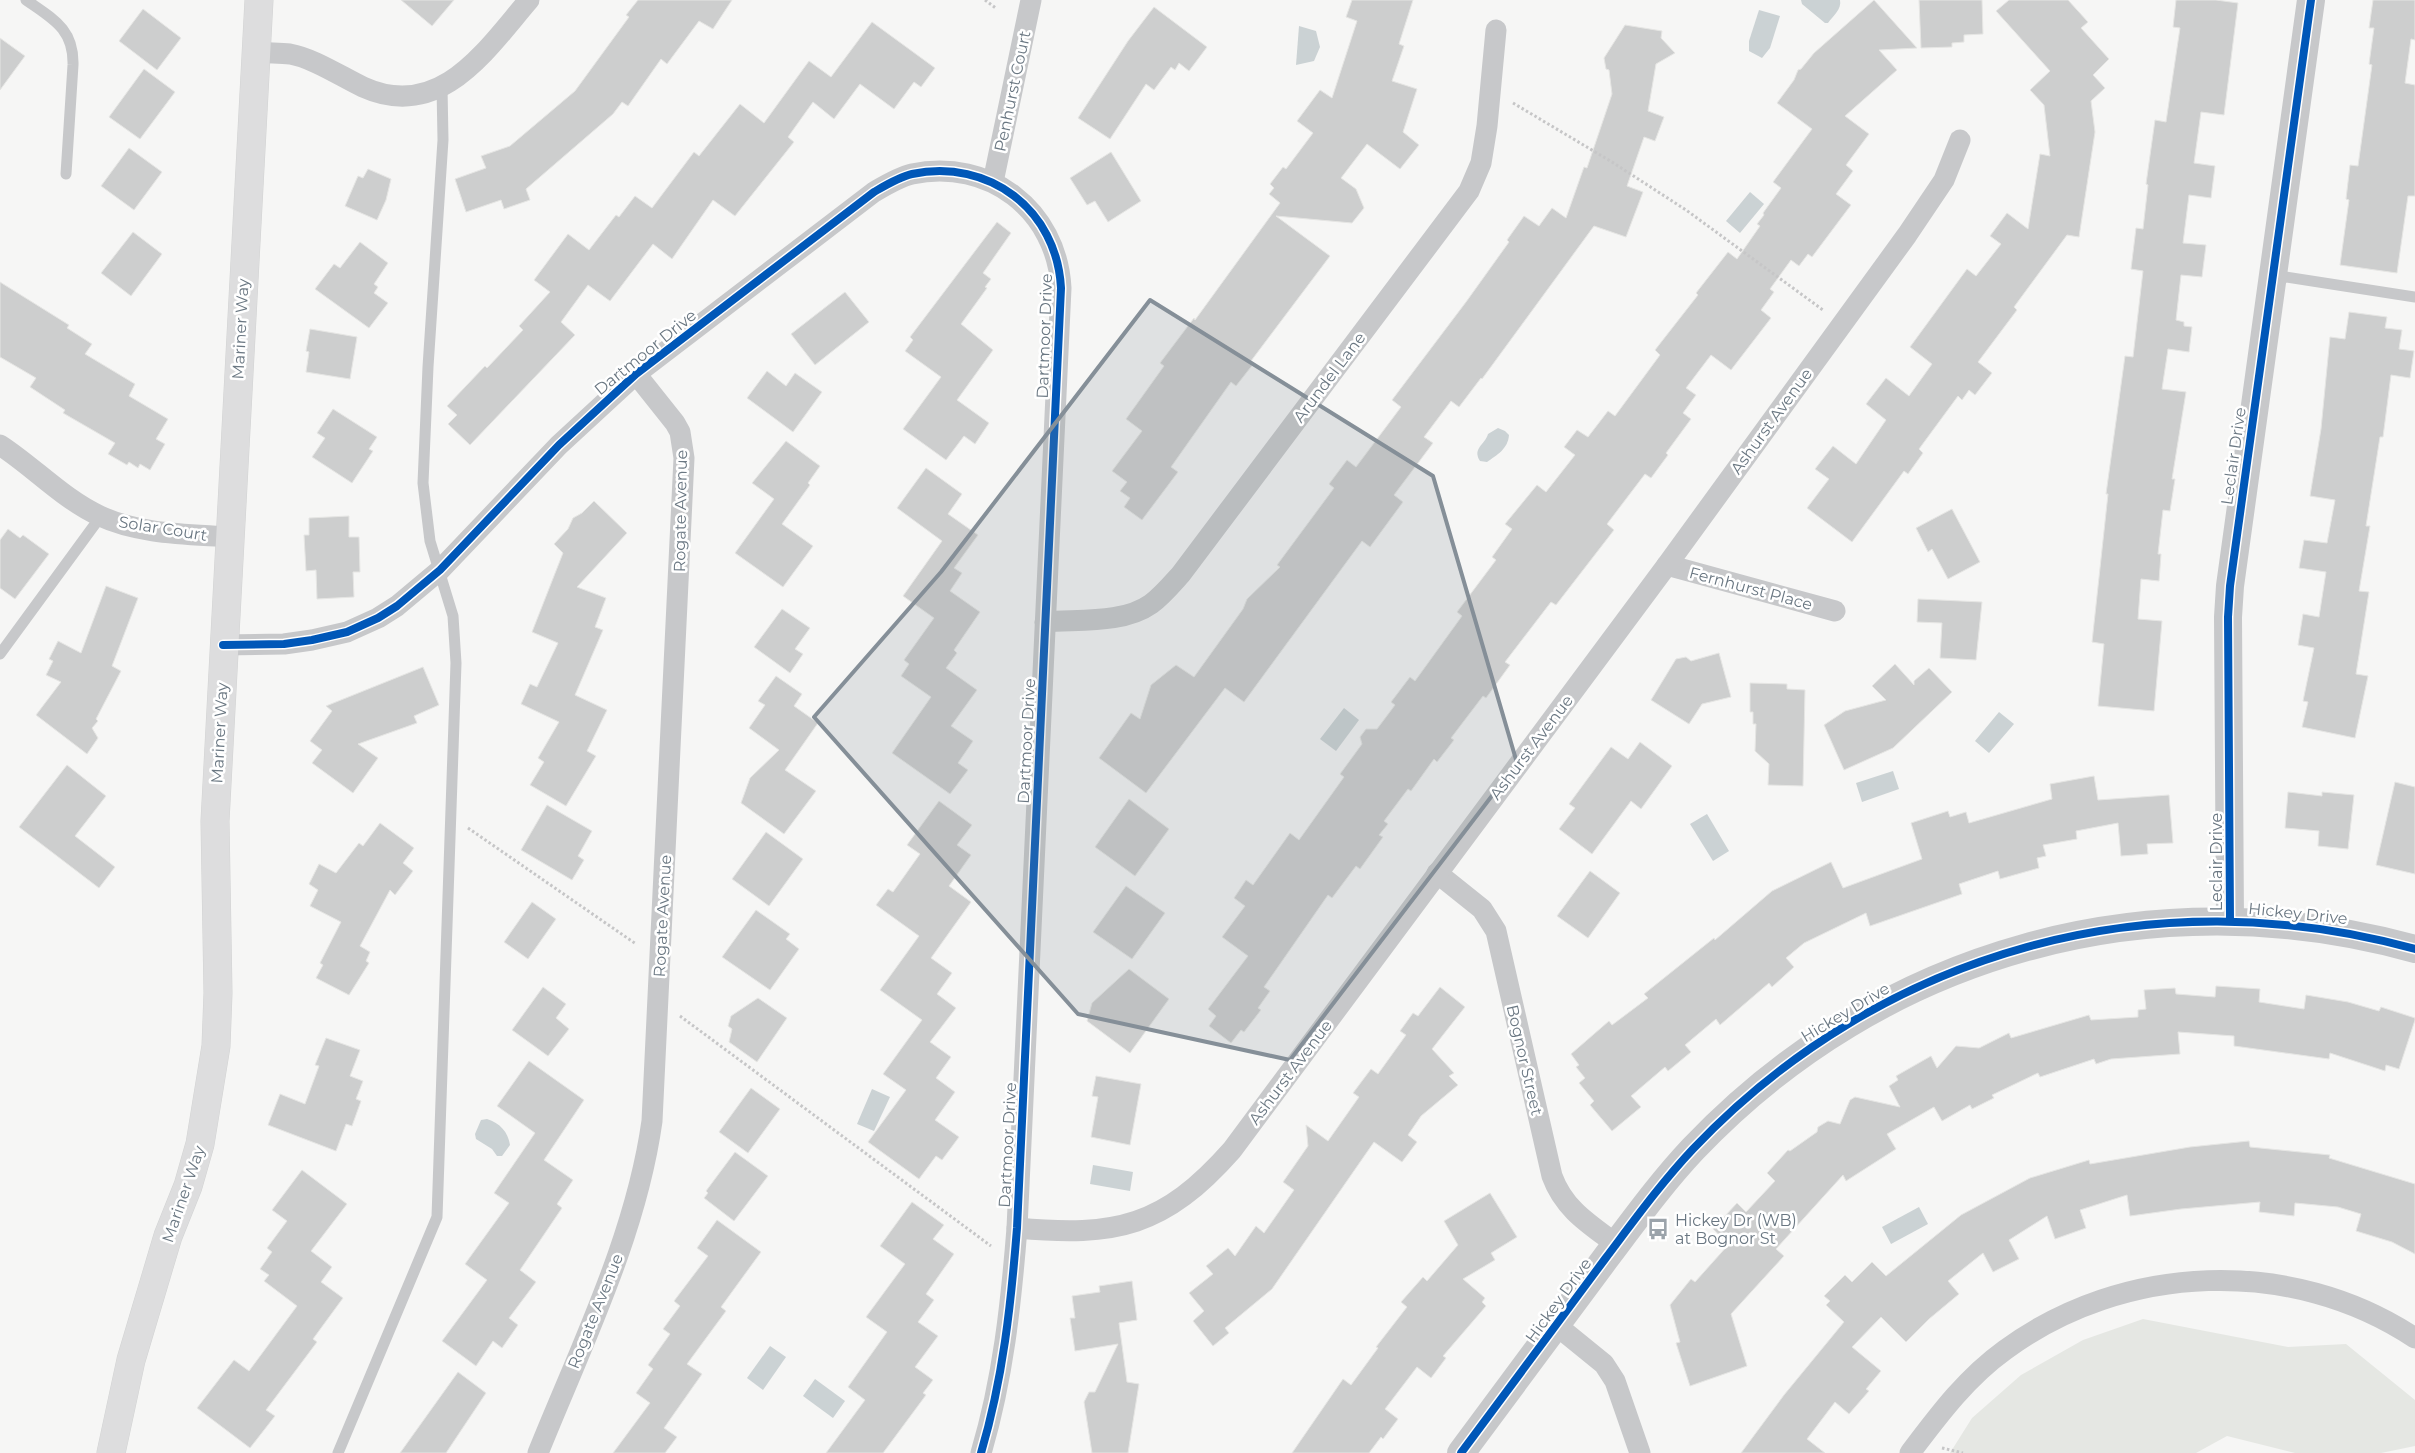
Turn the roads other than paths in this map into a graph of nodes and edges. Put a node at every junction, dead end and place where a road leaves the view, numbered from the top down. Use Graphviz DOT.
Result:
graph roads {
  1 [pos="26,0"];
  2 [pos="259,0"];
  3 [pos="529,0"];
  4 [pos="1031,0"];
  5 [pos="2311,0"];
  6 [pos="1496,30"];
  7 [pos="256,52"];
  8 [pos="442,87"];
  9 [pos="1960,140"];
  10 [pos="66,174"];
  11 [pos="993,182"];
  12 [pos="2272,275"];
  13 [pos="2415,297"];
  14 [pos="636,374"];
  15 [pos="0,445"];
  16 [pos="101,516"];
  17 [pos="229,537"];
  18 [pos="1667,565"];
  19 [pos="440,570"];
  20 [pos="1835,611"];
  21 [pos="1045,622"];
  22 [pos="223,645"];
  23 [pos="0,654"];
  24 [pos="1437,873"];
  25 [pos="2230,920"];
  26 [pos="2415,949"];
  27 [pos="1017,1228"];
  28 [pos="1616,1244"];
  29 [pos="1556,1325"];
  30 [pos="2415,1338"];
  31 [pos="111,1453"];
  32 [pos="338,1453"];
  33 [pos="538,1453"];
  34 [pos="981,1453"];
  35 [pos="1462,1453"];
  36 [pos="1640,1453"];
  37 [pos="1910,1453"];
  1 -- 10 [label="lane"];
  2 -- 7 [label="main road, Mariner Way"];
  3 -- 8 [label="street"];
  4 -- 11 [label="street, Penhurst Court"];
  5 -- 12 [label="street, Leclair Drive"];
  6 -- 21 [label="street, Arundel Lane"];
  7 -- 8 [label="street"];
  7 -- 17 [label="main road, Mariner Way"];
  8 -- 19 [label="lane"];
  9 -- 18 [label="street, Ashurst Avenue"];
  11 -- 14 [label="street, Dartmoor Drive"];
  11 -- 21 [label="street, Dartmoor Drive"];
  12 -- 13 [label="lane"];
  12 -- 25 [label="street, Leclair Drive"];
  14 -- 19 [label="street, Dartmoor Drive"];
  14 -- 33 [label="street, Rogate Avenue"];
  15 -- 16 [label="street, Solar Court"];
  16 -- 17 [label="street, Solar Court"];
  16 -- 23 [label="lane"];
  17 -- 22 [label="main road, Mariner Way"];
  18 -- 20 [label="street, Fernhurst Place"];
  18 -- 24 [label="street, Ashurst Avenue"];
  19 -- 22 [label="street, Dartmoor Drive"];
  19 -- 32 [label="lane"];
  21 -- 27 [label="street, Dartmoor Drive"];
  22 -- 31 [label="main road, Mariner Way"];
  24 -- 27 [label="street, Ashurst Avenue"];
  24 -- 28 [label="street, Bognor Street"];
  25 -- 26 [label="street, Hickey Drive"];
  25 -- 28 [label="street, Hickey Drive"];
  27 -- 34 [label="street, Dartmoor Drive"];
  28 -- 29 [label="street, Hickey Drive"];
  29 -- 35 [label="street, Hickey Drive"];
  29 -- 36 [label="street"];
  30 -- 37 [label="street"];
}
